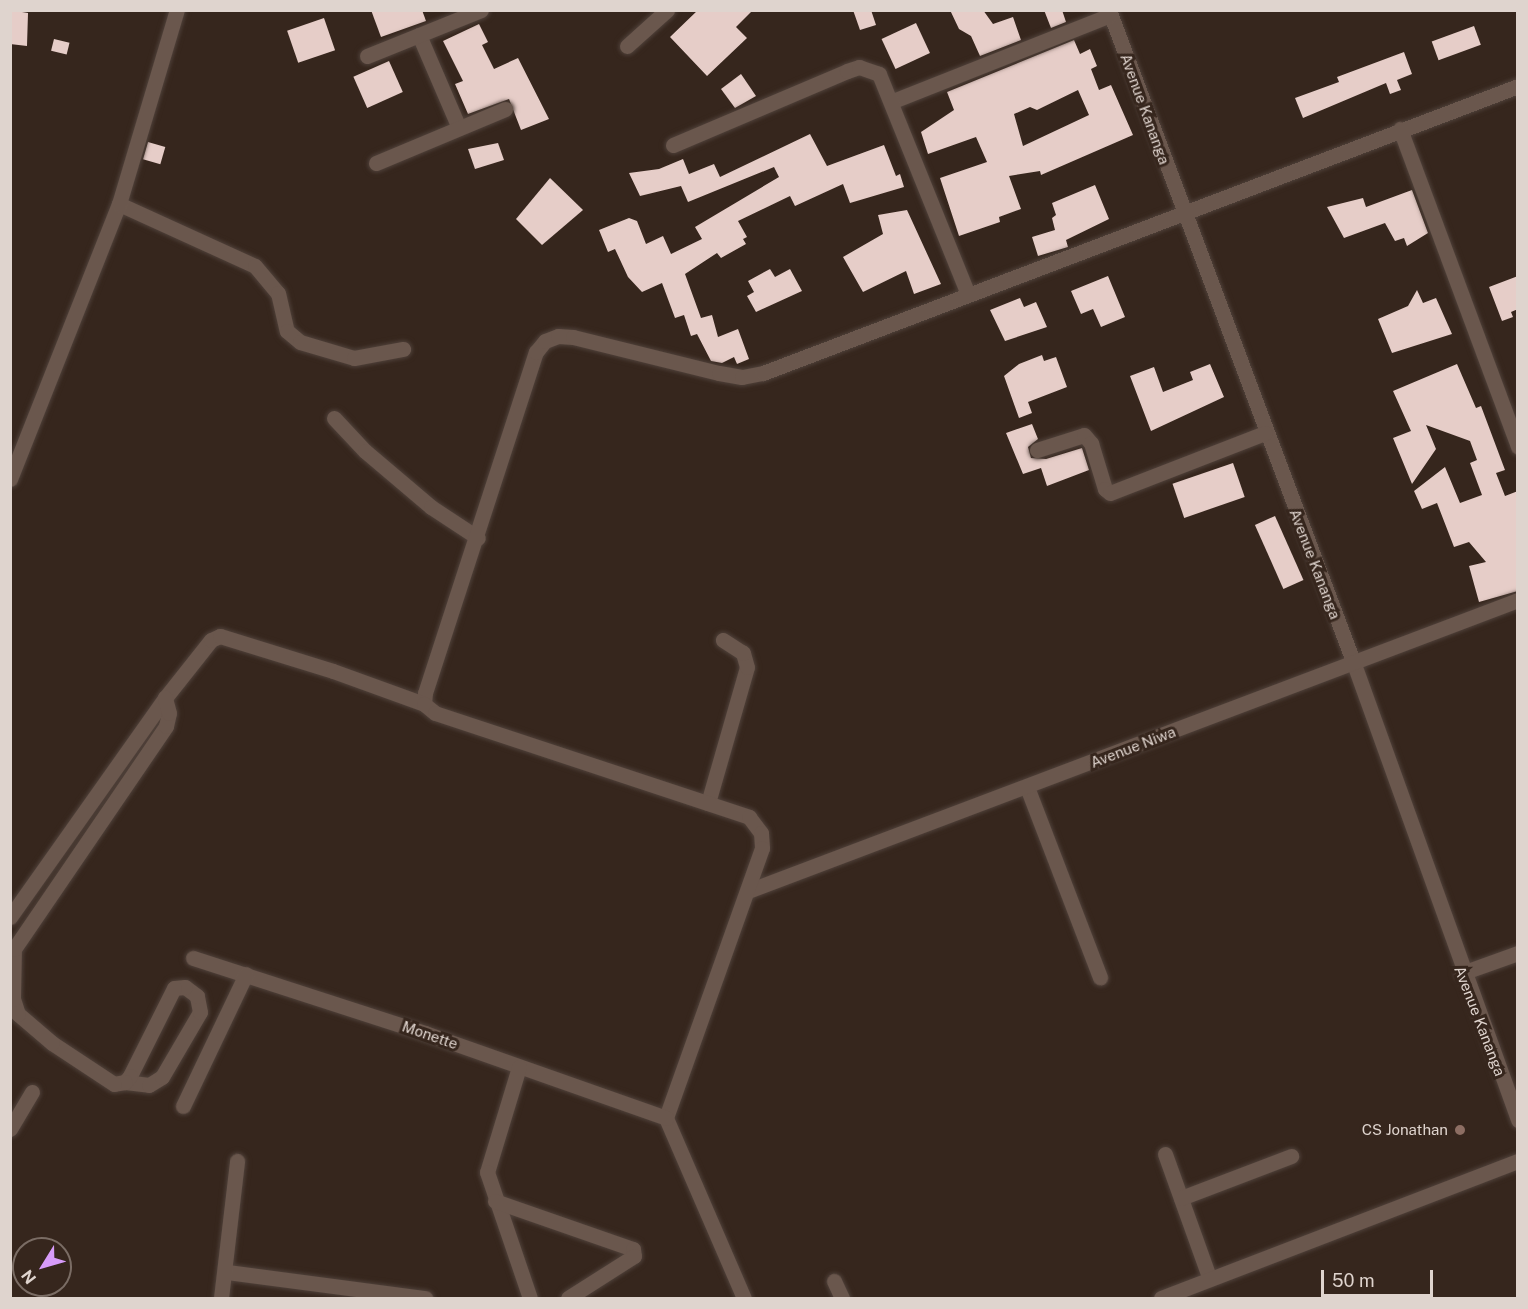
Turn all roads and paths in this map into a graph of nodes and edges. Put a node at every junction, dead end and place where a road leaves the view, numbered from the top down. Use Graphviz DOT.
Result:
graph roads {
  1 [pos="177,10"];
  2 [pos="481,10"];
  3 [pos="667,10"];
  4 [pos="1109,13"];
  5 [pos="419,35"];
  6 [pos="627,46"];
  7 [pos="367,56"];
  8 [pos="1518,86"];
  9 [pos="893,101"];
  10 [pos="505,109"];
  11 [pos="459,128"];
  12 [pos="1400,129"];
  13 [pos="673,145"];
  14 [pos="376,163"];
  15 [pos="119,204"];
  16 [pos="1184,214"];
  17 [pos="968,294"];
  18 [pos="403,349"];
  19 [pos="334,418"];
  20 [pos="1265,433"];
  21 [pos="1518,447"];
  22 [pos="1037,450"];
  23 [pos="10,479"];
  24 [pos="478,538"];
  25 [pos="1518,600"];
  26 [pos="723,640"];
  27 [pos="1354,664"];
  28 [pos="165,698"];
  29 [pos="424,704"];
  30 [pos="1027,787"];
  31 [pos="708,803"];
  32 [pos="748,891"];
  33 [pos="10,917"];
  34 [pos="1518,953"];
  35 [pos="193,958"];
  36 [pos="1462,973"];
  37 [pos="246,974"];
  38 [pos="1100,976"];
  39 [pos="519,1067"];
  40 [pos="125,1082"];
  41 [pos="32,1092"];
  42 [pos="183,1106"];
  43 [pos="666,1118"];
  44 [pos="1518,1120"];
  45 [pos="10,1129"];
  46 [pos="1166,1154"];
  47 [pos="1291,1156"];
  48 [pos="237,1161"];
  49 [pos="1518,1161"];
  50 [pos="1181,1198"];
  51 [pos="495,1201"];
  52 [pos="227,1272"];
  53 [pos="1209,1277"];
  54 [pos="834,1281"];
  55 [pos="221,1299"];
  56 [pos="425,1299"];
  57 [pos="530,1299"];
  58 [pos="568,1299"];
  59 [pos="744,1299"];
  60 [pos="842,1299"];
  61 [pos="1161,1299"];
  1 -- 15 [label="street"];
  2 -- 5 [label="street"];
  3 -- 6 [label="street"];
  4 -- 9 [label="street"];
  4 -- 16 [label="street, Avenue Kananga"];
  5 -- 7 [label="street"];
  5 -- 11 [label="street"];
  8 -- 12 [label="street"];
  9 -- 13 [label="street"];
  9 -- 17 [label="street"];
  10 -- 11 [label="street"];
  11 -- 14 [label="street"];
  12 -- 16 [label="street"];
  12 -- 21 [label="street"];
  15 -- 18 [label="street"];
  15 -- 23 [label="street"];
  16 -- 17 [label="street"];
  16 -- 20 [label="street, Avenue Kananga"];
  17 -- 24 [label="street"];
  19 -- 24 [label="street"];
  20 -- 22 [label="street"];
  20 -- 27 [label="street, Avenue Kananga"];
  24 -- 29 [label="street"];
  25 -- 27 [label="street, Avenue Niwa"];
  26 -- 31 [label="street"];
  27 -- 30 [label="street, Avenue Niwa"];
  27 -- 36 [label="street, Avenue Kananga"];
  28 -- 29 [label="street"];
  28 -- 33 [label="street"];
  28 -- 40 [label="street"];
  29 -- 31 [label="street"];
  30 -- 32 [label="street, Avenue Niwa"];
  30 -- 38 [label="street"];
  31 -- 32 [label="street"];
  32 -- 43 [label="street"];
  34 -- 36 [label="street"];
  35 -- 37 [label="street, Monette"];
  36 -- 44 [label="street, Avenue Kananga"];
  37 -- 39 [label="street, Monette"];
  37 -- 42 [label="street"];
  39 -- 43 [label="street, Monette"];
  39 -- 51 [label="street"];
  40 -- 40 [label="street"];
  41 -- 45 [label="street"];
  43 -- 59 [label="street"];
  46 -- 50 [label="street"];
  47 -- 50 [label="street"];
  48 -- 52 [label="street"];
  49 -- 53 [label="street"];
  50 -- 53 [label="street"];
  51 -- 57 [label="street"];
  51 -- 58 [label="street"];
  52 -- 55 [label="street"];
  52 -- 56 [label="street"];
  53 -- 61 [label="street"];
  54 -- 60 [label="street"];
}
